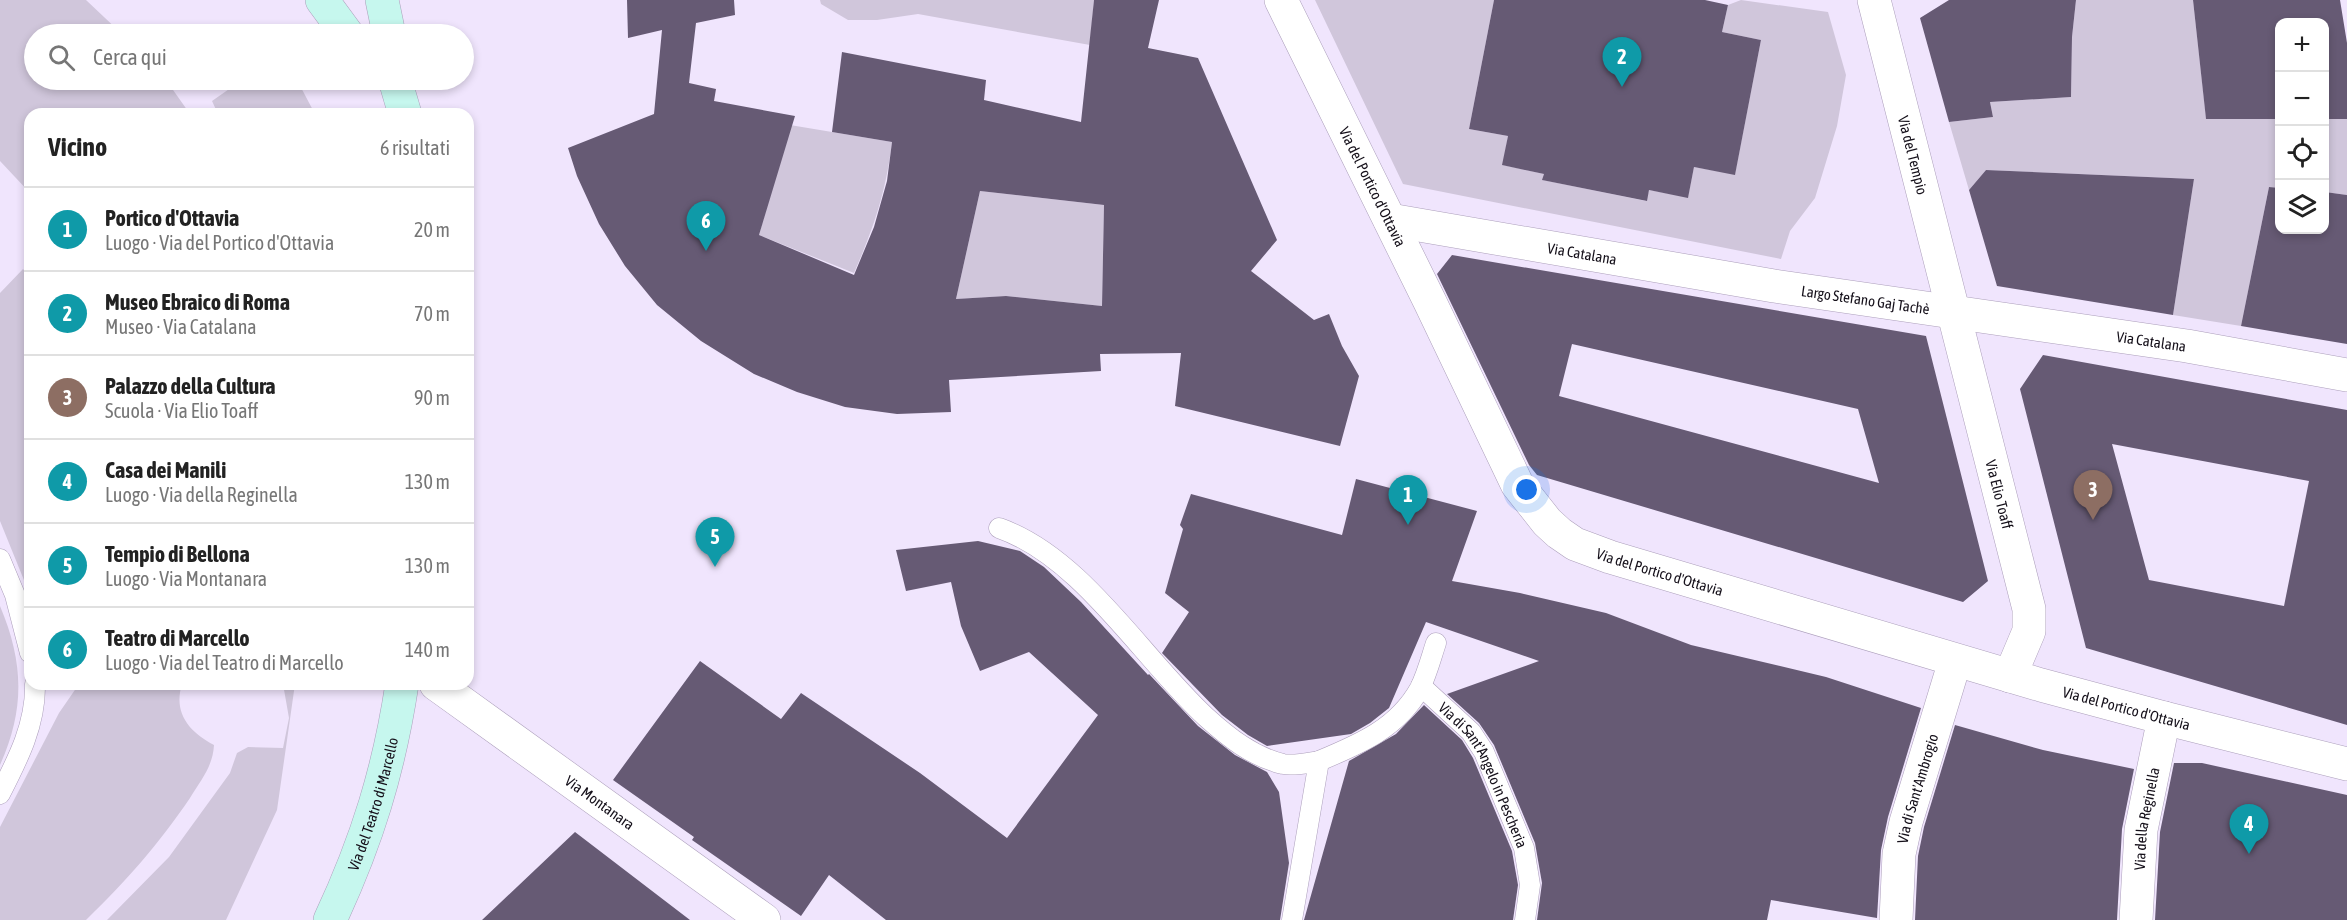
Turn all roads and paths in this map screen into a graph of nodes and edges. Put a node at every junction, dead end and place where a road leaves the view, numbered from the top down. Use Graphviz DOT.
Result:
graph roads {
  1 [pos="322,0"];
  2 [pos="382,0"];
  3 [pos="1281,0"];
  4 [pos="1874,0"];
  5 [pos="340,24"];
  6 [pos="387,24"];
  7 [pos="1390,220"];
  8 [pos="1774,286"];
  9 [pos="1954,312"];
  10 [pos="2347,375"];
  11 [pos="999,528"];
  12 [pos="0,560"];
  13 [pos="24,630"];
  14 [pos="1436,643"];
  15 [pos="1955,661"];
  16 [pos="2010,676"];
  17 [pos="1421,686"];
  18 [pos="35,690"];
  19 [pos="401,690"];
  20 [pos="444,690"];
  21 [pos="2164,718"];
  22 [pos="1319,761"];
  23 [pos="2347,764"];
  24 [pos="0,794"];
  25 [pos="330,920"];
  26 [pos="764,920"];
  27 [pos="1292,920"];
  28 [pos="1526,920"];
  29 [pos="1896,920"];
  30 [pos="2136,920"];
  1 -- 5 [label="street"];
  2 -- 6 [label="street"];
  3 -- 7 [label="street, Via del Portico d'Ottavia"];
  4 -- 9 [label="street, Via del Tempio"];
  7 -- 8 [label="street, Via Catalana"];
  7 -- 15 [label="street, Via del Portico d'Ottavia"];
  8 -- 9 [label="street, Largo Stefano Gaj Tachè"];
  9 -- 10 [label="street, Via Catalana"];
  9 -- 16 [label="street, Via Elio Toaff"];
  11 -- 22 [label="lane"];
  12 -- 13 [label="lane"];
  14 -- 17 [label="lane"];
  15 -- 16 [label="street, Via del Portico d'Ottavia"];
  15 -- 29 [label="street, Via di Sant'Ambrogio"];
  16 -- 21 [label="street, Via del Portico d'Ottavia"];
  17 -- 22 [label="lane"];
  17 -- 28 [label="lane, Via di Sant'Angelo in Pescheria"];
  18 -- 24 [label="lane"];
  19 -- 25 [label="street, Via del Teatro di Marcello"];
  20 -- 26 [label="street, Via Montanara"];
  21 -- 23 [label="street, Via del Portico d'Ottavia"];
  21 -- 30 [label="street, Via della Reginella"];
  22 -- 27 [label="lane"];
}
